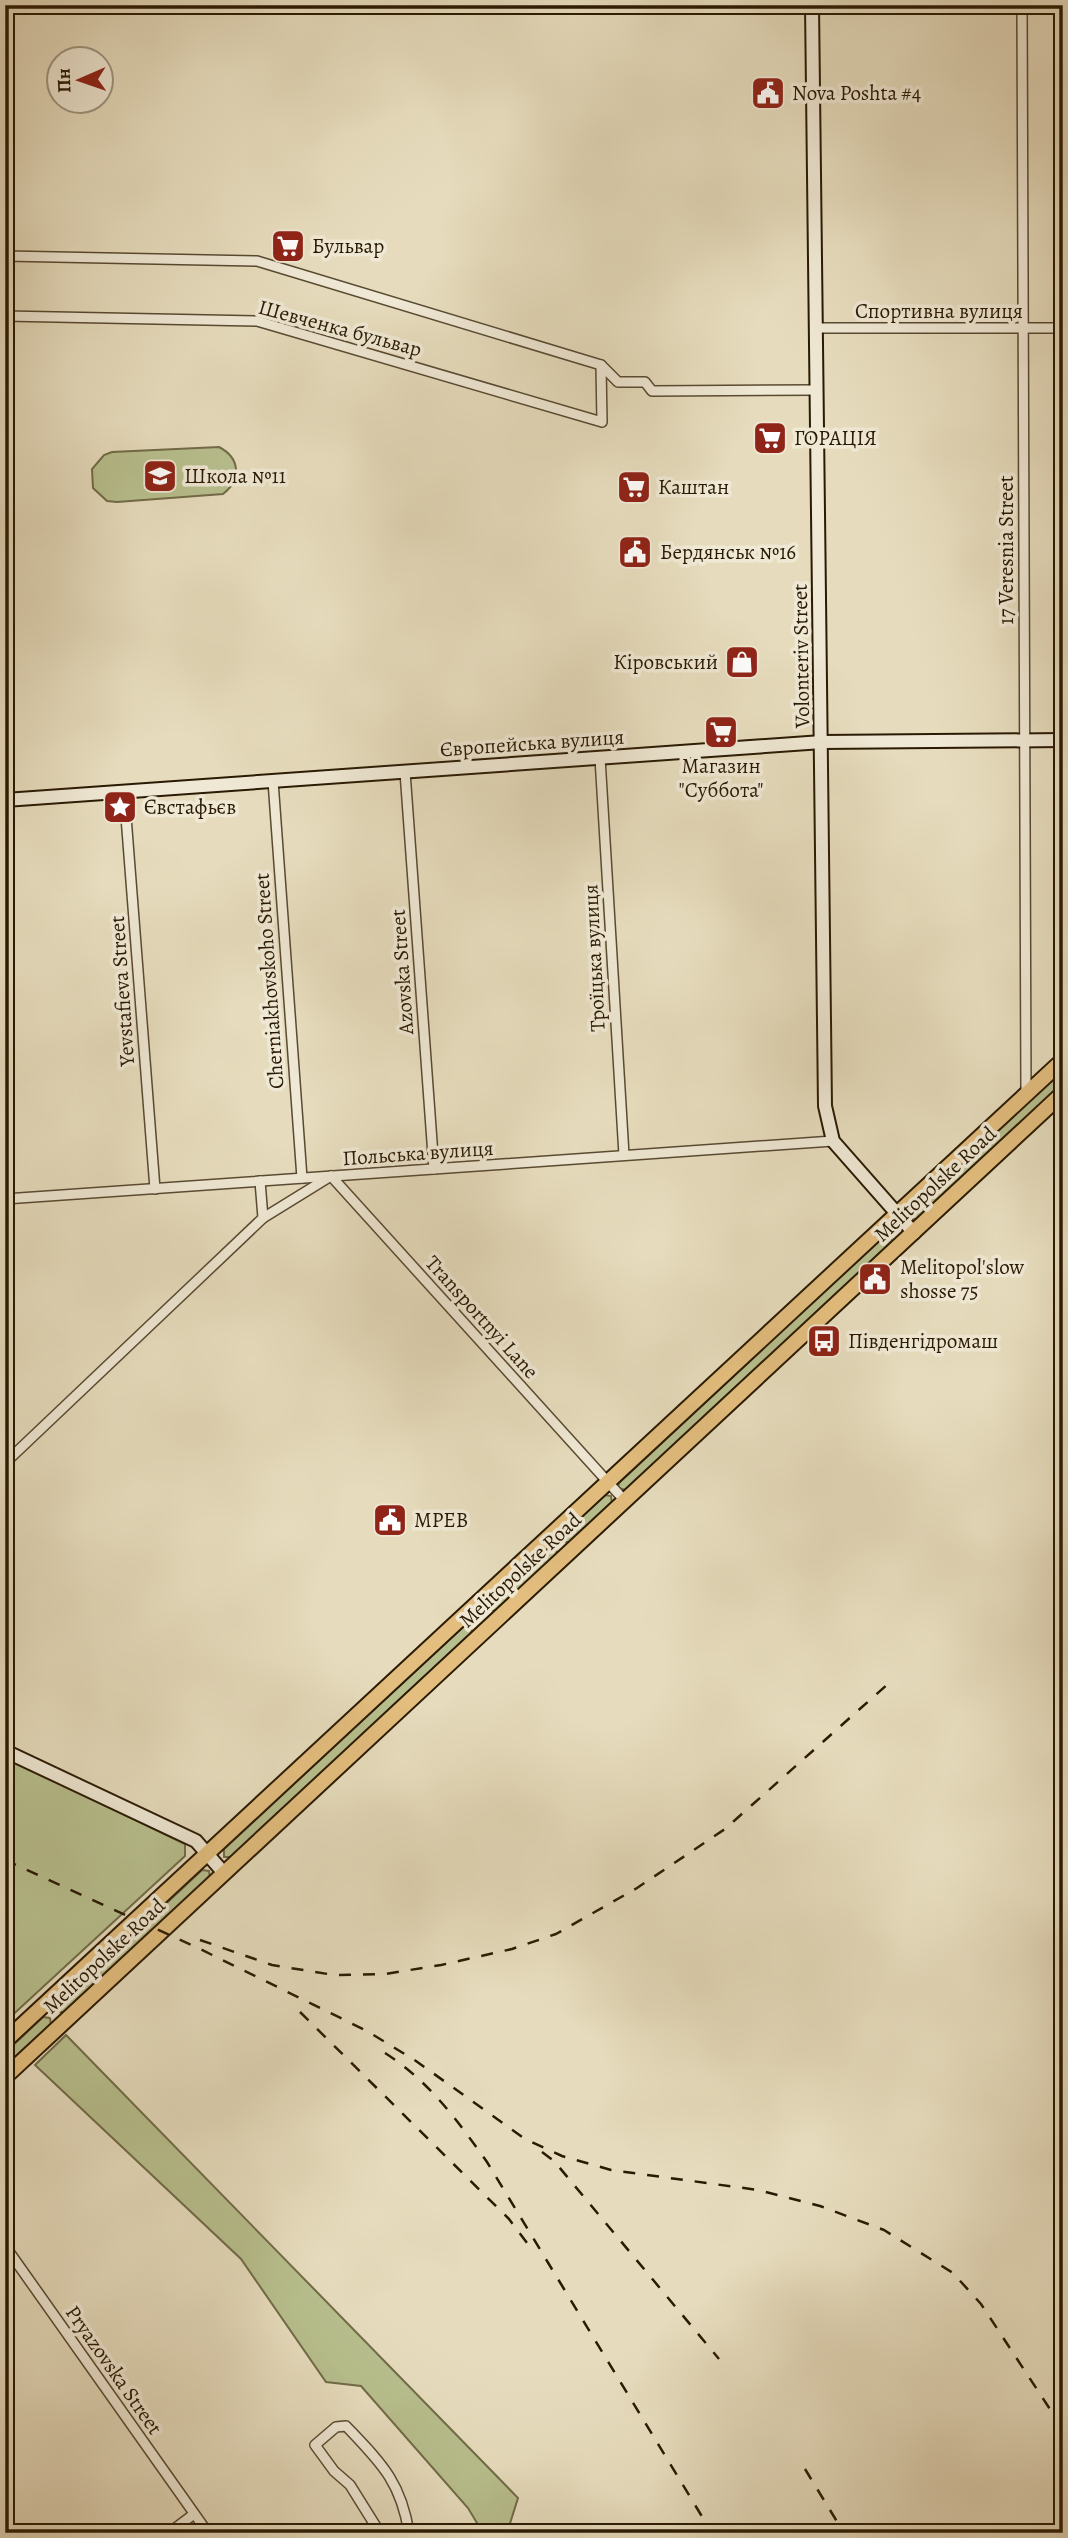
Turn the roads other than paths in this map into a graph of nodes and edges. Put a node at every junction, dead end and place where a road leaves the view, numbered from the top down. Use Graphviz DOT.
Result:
graph roads {
  1 [pos="812,5"];
  2 [pos="1022,5"];
  3 [pos="5,256"];
  4 [pos="5,316"];
  5 [pos="816,328"];
  6 [pos="1063,328"];
  7 [pos="1023,329"];
  8 [pos="601,365"];
  9 [pos="817,390"];
  10 [pos="1025,740"];
  11 [pos="1063,740"];
  12 [pos="822,742"];
  13 [pos="600,758"];
  14 [pos="405,772"];
  15 [pos="273,781"];
  16 [pos="124,792"];
  17 [pos="5,800"];
  18 [pos="1063,1060"];
  19 [pos="1063,1093"];
  20 [pos="1026,1094"];
  21 [pos="833,1141"];
  22 [pos="624,1156"];
  23 [pos="434,1169"];
  24 [pos="331,1176"];
  25 [pos="302,1178"];
  26 [pos="260,1181"];
  27 [pos="155,1189"];
  28 [pos="5,1199"];
  29 [pos="897,1214"];
  30 [pos="263,1218"];
  31 [pos="914,1233"];
  32 [pos="5,1463"];
  33 [pos="608,1482"];
  34 [pos="625,1502"];
  35 [pos="5,1751"];
  36 [pos="207,1854"];
  37 [pos="223,1872"];
  38 [pos="5,2041"];
  39 [pos="5,2077"];
  40 [pos="5,2246"];
  41 [pos="194,2514"];
  42 [pos="169,2533"];
  43 [pos="208,2533"];
  44 [pos="380,2533"];
  45 [pos="410,2533"];
  1 -- 5 [label="street, Volonteriv Street"];
  2 -- 7 [label="street, 17 Veresnia Street"];
  3 -- 8 [label="street, Шевченка бульвар"];
  4 -- 8 [label="street, Шевченка бульвар"];
  5 -- 7 [label="street, Спортивна вулиця"];
  5 -- 9 [label="street, Volonteriv Street"];
  6 -- 7 [label="street, Спортивна вулиця"];
  7 -- 10 [label="street, 17 Veresnia Street"];
  8 -- 9 [label="street, Шевченка бульвар"];
  9 -- 12 [label="street, Volonteriv Street"];
  10 -- 11 [label="street, Європейська вулиця"];
  10 -- 12 [label="street, Європейська вулиця"];
  10 -- 20 [label="street, 17 Veresnia Street"];
  12 -- 13 [label="street, Європейська вулиця"];
  12 -- 21 [label="street, Volonteriv Street"];
  13 -- 14 [label="street, Європейська вулиця"];
  13 -- 22 [label="street, Троїцька вулиця"];
  14 -- 15 [label="street, Європейська вулиця"];
  14 -- 23 [label="street, Azovska Street"];
  15 -- 16 [label="street, Європейська вулиця"];
  15 -- 25 [label="street, Cherniakhovskoho Street"];
  16 -- 17 [label="street, Європейська вулиця"];
  16 -- 27 [label="street, Yevstafieva Street"];
  18 -- 20 [label="main road, Melitopolske Road"];
  19 -- 31 [label="main road, Melitopolske Road"];
  20 -- 29 [label="main road, Melitopolske Road"];
  21 -- 22 [label="street, Польська вулиця"];
  21 -- 29 [label="street, Volonteriv Street"];
  22 -- 23 [label="street, Польська вулиця"];
  23 -- 24 [label="street, Польська вулиця"];
  24 -- 25 [label="street, Польська вулиця"];
  24 -- 30 [label="street"];
  24 -- 33 [label="street, Transportnyi Lane"];
  25 -- 26 [label="street, Польська вулиця"];
  26 -- 27 [label="street, Польська вулиця"];
  26 -- 30 [label="street"];
  27 -- 28 [label="street, Польська вулиця"];
  29 -- 31 [label="street, Volonteriv Street"];
  29 -- 33 [label="main road, Melitopolske Road"];
  30 -- 32 [label="street"];
  31 -- 34 [label="main road, Melitopolske Road"];
  33 -- 34 [label="street, Transportnyi Lane"];
  33 -- 36 [label="main road, Melitopolske Road"];
  34 -- 37 [label="main road, Melitopolske Road"];
  35 -- 36 [label="street"];
  36 -- 37 [label="street"];
  36 -- 38 [label="main road, Melitopolske Road"];
  37 -- 39 [label="main road, Melitopolske Road"];
  40 -- 41 [label="street, Pryazovska Street"];
  41 -- 42 [label="street"];
  41 -- 43 [label="street, Pryazovska Street"];
  44 -- 45 [label="street"];
}
